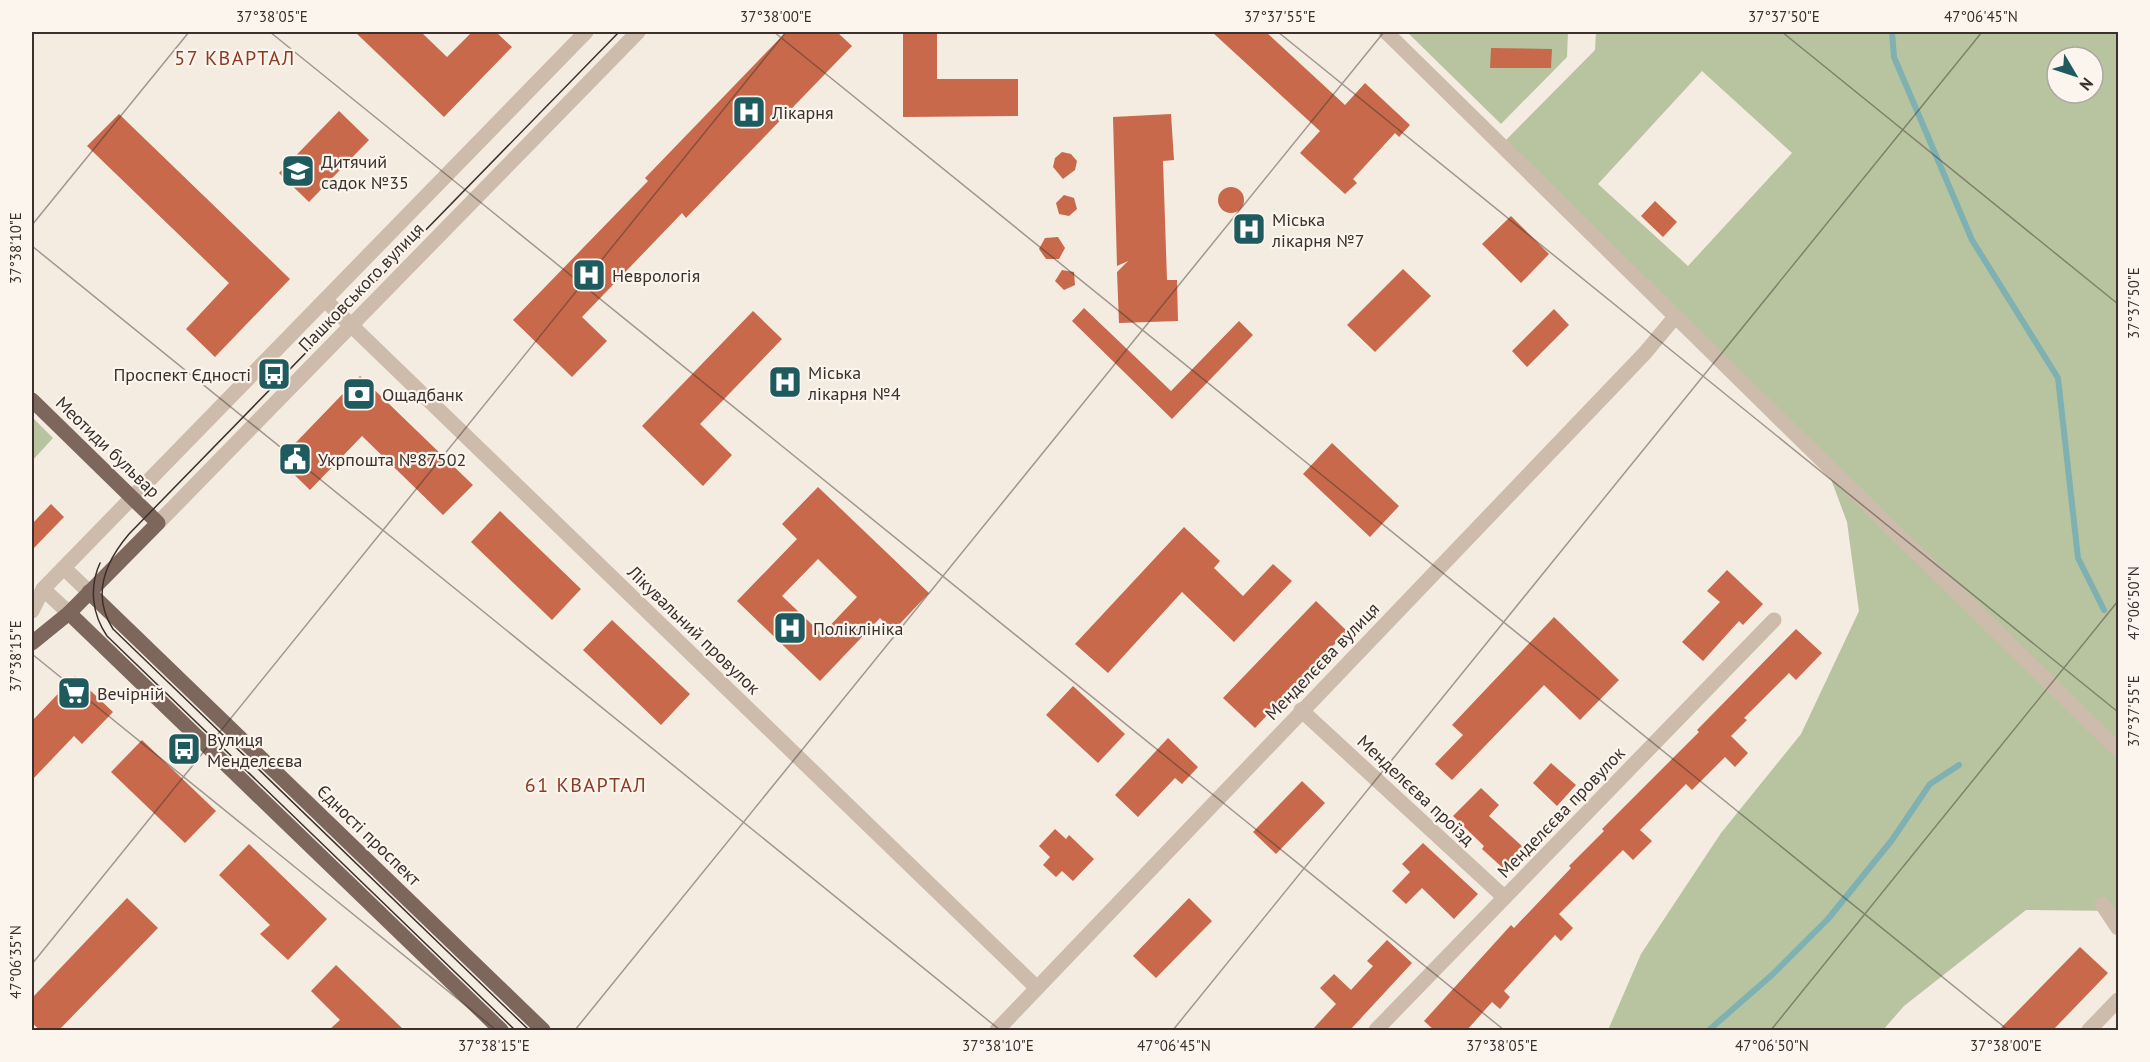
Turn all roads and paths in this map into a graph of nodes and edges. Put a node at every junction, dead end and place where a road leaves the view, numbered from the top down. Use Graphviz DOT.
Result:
graph roads {
  1 [pos="586,32"];
  2 [pos="638,32"];
  3 [pos="1386,32"];
  4 [pos="325,300"];
  5 [pos="1675,317"];
  6 [pos="351,325"];
  7 [pos="32,400"];
  8 [pos="132,498"];
  9 [pos="158,523"];
  10 [pos="64,568"];
  11 [pos="43,588"];
  12 [pos="89,592"];
  13 [pos="32,610"];
  14 [pos="69,613"];
  15 [pos="1774,620"];
  16 [pos="32,643"];
  17 [pos="1301,710"];
  18 [pos="2118,750"];
  19 [pos="1504,897"];
  20 [pos="2102,904"];
  21 [pos="2118,928"];
  22 [pos="1037,988"];
  23 [pos="2118,1000"];
  24 [pos="501,1030"];
  25 [pos="543,1030"];
  26 [pos="997,1030"];
  27 [pos="1376,1030"];
  28 [pos="2089,1030"];
  1 -- 4 [label="street, Пашковського вулиця"];
  2 -- 6 [label="street, Пашковського вулиця"];
  3 -- 5 [label="street"];
  4 -- 6 [label="street, Лікувальний провулок"];
  4 -- 8 [label="street, Пашковського вулиця"];
  5 -- 17 [label="street, Менделєєва вулиця"];
  5 -- 18 [label="street"];
  6 -- 9 [label="street, Пашковського вулиця"];
  6 -- 22 [label="street, Лікувальний провулок"];
  7 -- 8 [label="main road, Меотиди бульвар"];
  8 -- 9 [label="main road, Меотиди бульвар"];
  8 -- 10 [label="street, Пашковського вулиця"];
  9 -- 12 [label="main road, Пашковського вулиця"];
  10 -- 11 [label="street, Пашковського вулиця"];
  10 -- 12 [label="street, Єдності проспект"];
  11 -- 13 [label="street, Пашковського вулиця"];
  11 -- 14 [label="street"];
  12 -- 14 [label="main road, Пашковського вулиця"];
  12 -- 25 [label="main road, Єдності проспект"];
  14 -- 16 [label="main road, Пашковського вулиця"];
  14 -- 24 [label="main road"];
  15 -- 19 [label="street, Менделєєва провулок"];
  17 -- 19 [label="street, Менделєєва проїзд"];
  17 -- 22 [label="street, Менделєєва вулиця"];
  19 -- 27 [label="street, Менделєєва провулок"];
  20 -- 21 [label="street"];
  22 -- 26 [label="street, Менделєєва вулиця"];
  23 -- 28 [label="street"];
}
